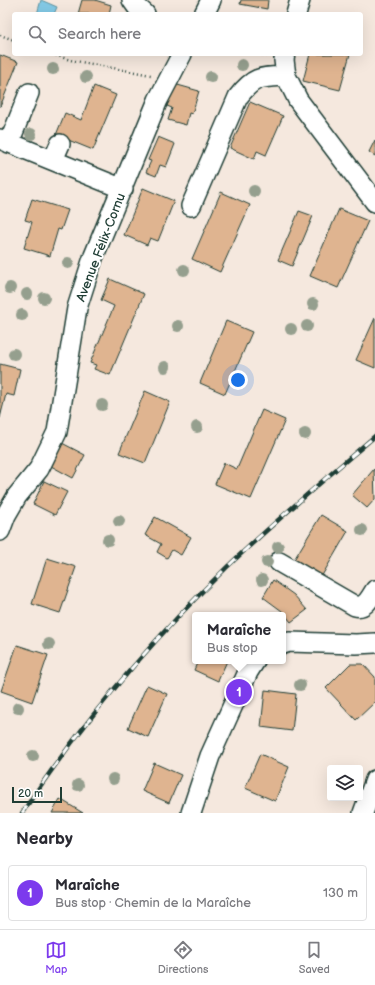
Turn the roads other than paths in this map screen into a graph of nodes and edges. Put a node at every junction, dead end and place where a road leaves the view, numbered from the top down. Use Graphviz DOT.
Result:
graph roads {
  1 [pos="132,0"];
  2 [pos="212,0"];
  3 [pos="300,0"];
  4 [pos="143,12"];
  5 [pos="205,12"];
  6 [pos="297,12"];
  7 [pos="181,56"];
  8 [pos="285,56"];
  9 [pos="286,76"];
  10 [pos="29,93"];
  11 [pos="5,141"];
  12 [pos="123,189"];
  13 [pos="375,202"];
  14 [pos="191,206"];
  15 [pos="0,531"];
  16 [pos="279,562"];
  17 [pos="375,590"];
  18 [pos="286,643"];
  19 [pos="375,643"];
  20 [pos="253,664"];
  21 [pos="375,780"];
  22 [pos="191,813"];
  23 [pos="363,813"];
  1 -- 4 [label="street"];
  2 -- 5 [label="street"];
  3 -- 6 [label="street"];
  7 -- 12 [label="street, Avenue Félix-Cornu"];
  8 -- 9 [label="street"];
  9 -- 13 [label="street"];
  9 -- 14 [label="street"];
  10 -- 11 [label="street"];
  11 -- 12 [label="street"];
  12 -- 15 [label="street, Avenue Félix-Cornu"];
  16 -- 17 [label="street"];
  18 -- 19 [label="street"];
  20 -- 22 [label="street"];
  21 -- 23 [label="street"];
}
